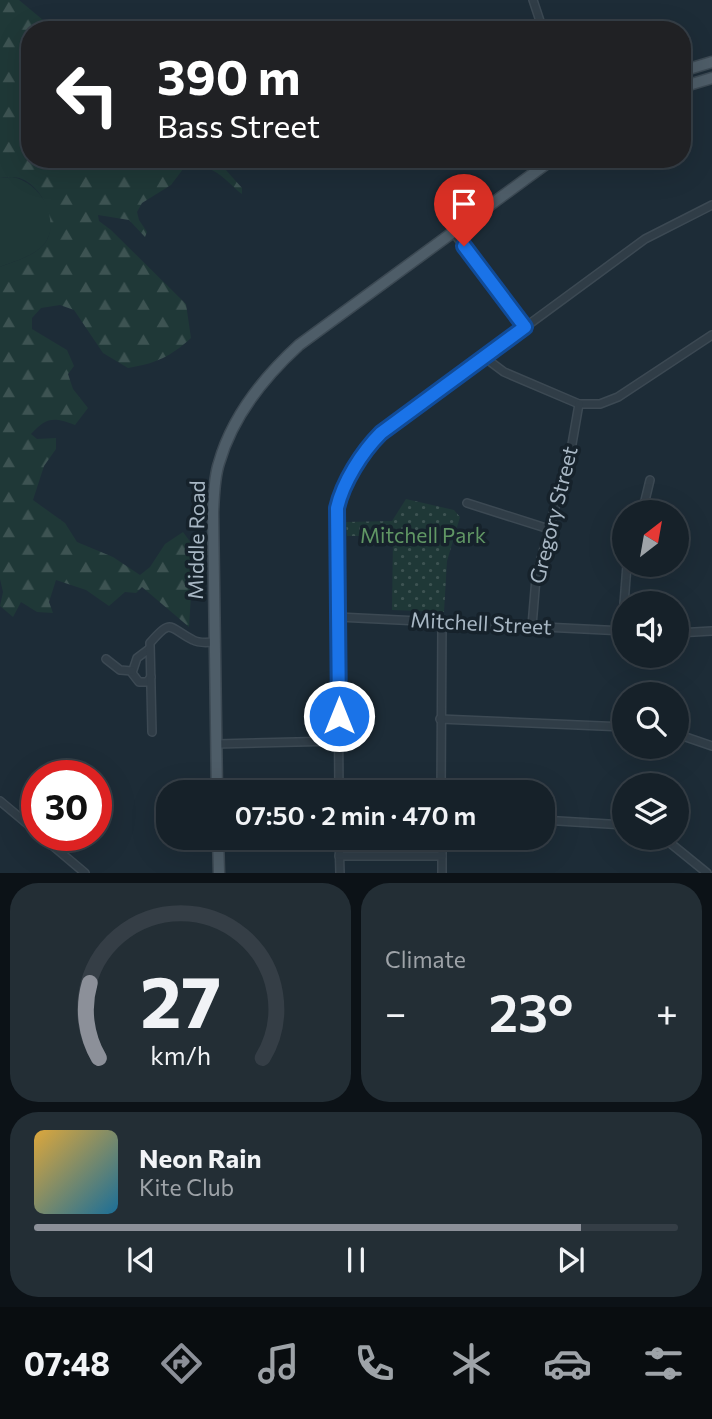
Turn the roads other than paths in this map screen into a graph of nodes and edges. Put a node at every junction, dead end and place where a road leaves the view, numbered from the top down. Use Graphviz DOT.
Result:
graph roads {
  1 [pos="533,0"];
  2 [pos="540,21"];
  3 [pos="712,62"];
  4 [pos="691,68"];
  5 [pos="712,78"];
  6 [pos="691,85"];
  7 [pos="532,168"];
  8 [pos="542,168"];
  9 [pos="493,203"];
  10 [pos="712,205"];
  11 [pos="453,232"];
  12 [pos="525,327"];
  13 [pos="712,335"];
  14 [pos="484,357"];
  15 [pos="579,404"];
  16 [pos="650,480"];
  17 [pos="645,500"];
  18 [pos="467,503"];
  19 [pos="549,529"];
  20 [pos="338,617"];
  21 [pos="442,622"];
  22 [pos="532,626"];
  23 [pos="612,629"];
  24 [pos="712,631"];
  25 [pos="689,632"];
  26 [pos="216,642"];
  27 [pos="149,649"];
  28 [pos="106,659"];
  29 [pos="132,671"];
  30 [pos="151,677"];
  31 [pos="440,719"];
  32 [pos="612,726"];
  33 [pos="152,732"];
  34 [pos="689,738"];
  35 [pos="339,741"];
  36 [pos="217,744"];
  37 [pos="712,746"];
  38 [pos="218,780"];
  39 [pos="339,780"];
  40 [pos="441,780"];
  41 [pos="0,801"];
  42 [pos="21,819"];
  43 [pos="555,821"];
  44 [pos="612,824"];
  45 [pos="218,850"];
  46 [pos="340,850"];
  47 [pos="442,850"];
  48 [pos="679,850"];
  49 [pos="59,851"];
  50 [pos="340,856"];
  51 [pos="442,856"];
  52 [pos="85,873"];
  53 [pos="219,873"];
  54 [pos="340,873"];
  55 [pos="442,873"];
  56 [pos="707,873"];
  1 -- 2 [label="street"];
  3 -- 4 [label="main road"];
  5 -- 6 [label="main road"];
  7 -- 9 [label="main road, Middle Road"];
  8 -- 9 [label="main road, Middle Road"];
  9 -- 11 [label="main road, Middle Road"];
  10 -- 12 [label="street"];
  11 -- 12 [label="street"];
  11 -- 26 [label="main road, Middle Road"];
  12 -- 14 [label="street"];
  13 -- 15 [label="street"];
  14 -- 15 [label="street"];
  14 -- 20 [label="street"];
  15 -- 19 [label="street, Gregory Street"];
  16 -- 17 [label="street"];
  18 -- 19 [label="street"];
  19 -- 22 [label="street, Gregory Street"];
  20 -- 21 [label="street, Mitchell Street"];
  20 -- 35 [label="street"];
  21 -- 22 [label="street, Mitchell Street"];
  21 -- 31 [label="street"];
  22 -- 23 [label="street, Mitchell Street"];
  24 -- 25 [label="street"];
  26 -- 27 [label="street"];
  26 -- 36 [label="main road, Middle Road"];
  27 -- 29 [label="street"];
  27 -- 30 [label="street"];
  28 -- 29 [label="street"];
  29 -- 30 [label="street"];
  30 -- 33 [label="street"];
  31 -- 32 [label="street"];
  31 -- 40 [label="street"];
  34 -- 37 [label="street"];
  35 -- 36 [label="street"];
  35 -- 39 [label="street"];
  36 -- 38 [label="main road, Middle Road"];
  41 -- 42 [label="street"];
  43 -- 44 [label="street"];
  45 -- 53 [label="main road"];
  46 -- 50 [label="street"];
  47 -- 51 [label="street"];
  48 -- 56 [label="street"];
  49 -- 52 [label="street"];
  50 -- 51 [label="street"];
  50 -- 54 [label="street"];
  51 -- 55 [label="street"];
}
